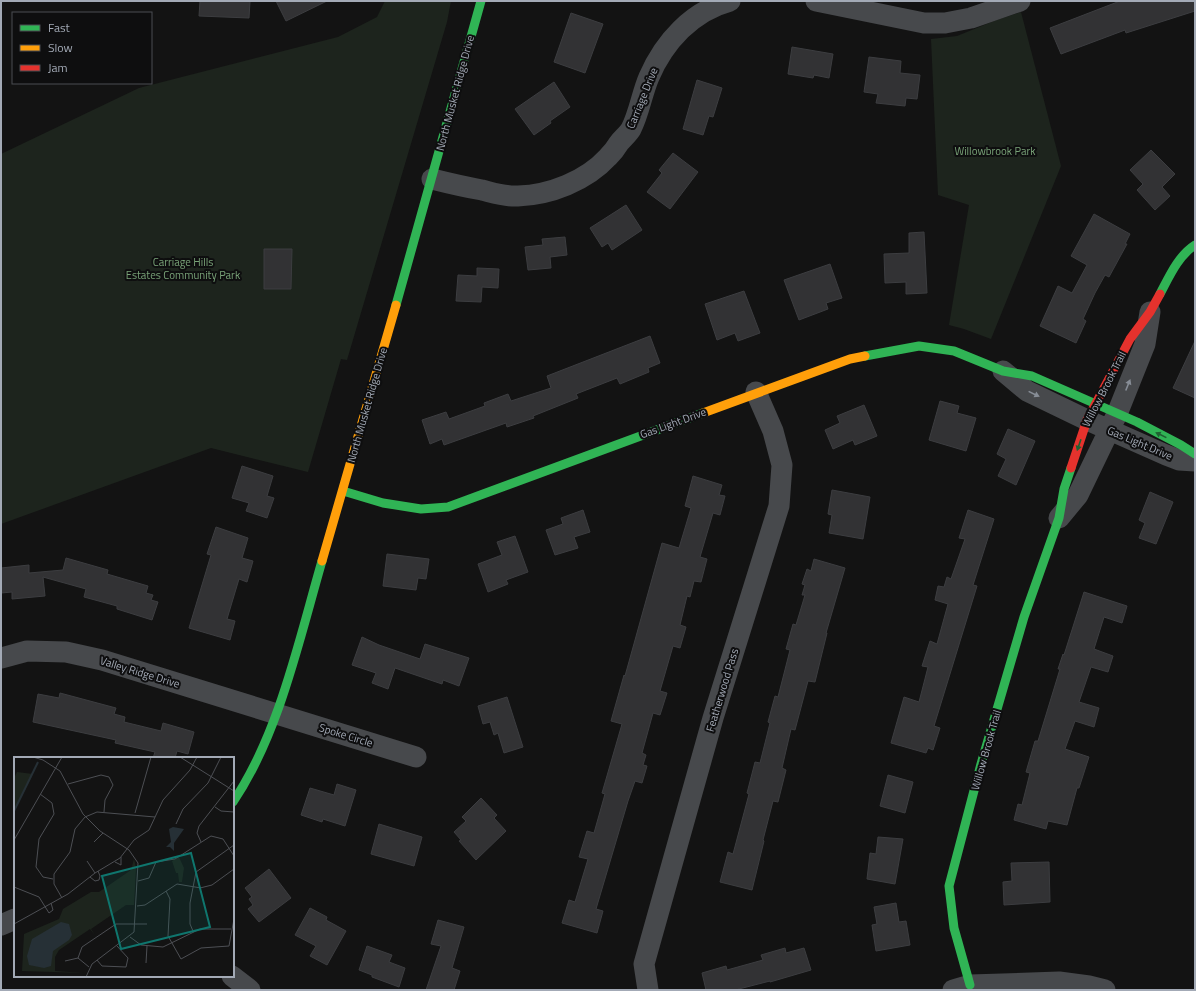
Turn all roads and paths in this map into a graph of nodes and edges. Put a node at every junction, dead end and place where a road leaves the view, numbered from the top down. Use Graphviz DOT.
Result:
graph roads {
  1 [pos="481,1"];
  2 [pos="730,1"];
  3 [pos="816,1"];
  4 [pos="1020,1"];
  5 [pos="432,179"];
  6 [pos="1195,244"];
  7 [pos="1150,312"];
  8 [pos="1003,371"];
  9 [pos="756,392"];
  10 [pos="1091,412"];
  11 [pos="1114,422"];
  12 [pos="1195,454"];
  13 [pos="1195,461"];
  14 [pos="343,491"];
  15 [pos="1059,518"];
  16 [pos="1,658"];
  17 [pos="276,713"];
  18 [pos="416,756"];
  19 [pos="234,801"];
  20 [pos="14,919"];
  21 [pos="1,924"];
  22 [pos="233,977"];
  23 [pos="962,987"];
  24 [pos="250,990"];
  25 [pos="648,990"];
  26 [pos="1105,990"];
  1 -- 5 [label="street, North Musket Ridge Drive"];
  2 -- 5 [label="street, Carriage Drive"];
  3 -- 4 [label="street"];
  5 -- 14 [label="street, North Musket Ridge Drive"];
  6 -- 7 [label="street, Willow Brook Trail"];
  7 -- 10 [label="street, Willow Brook Trail"];
  11 -- 7 [label="street, Willow Brook Trail, one-way"];
  8 -- 9 [label="street, Gas Light Drive"];
  8 -- 10 [label="street, Gas Light Drive"];
  9 -- 14 [label="street, Gas Light Drive"];
  9 -- 25 [label="street, Featherwood Pass"];
  10 -- 11 [label="street, Gas Light Drive"];
  10 -- 15 [label="street, Willow Brook Trail, one-way"];
  12 -- 11 [label="street, Gas Light Drive, one-way"];
  11 -- 13 [label="street, Gas Light Drive"];
  11 -- 15 [label="street, Willow Brook Trail"];
  14 -- 17 [label="street, North Musket Ridge Drive"];
  15 -- 23 [label="street, Willow Brook Trail"];
  16 -- 17 [label="street, Valley Ridge Drive"];
  17 -- 18 [label="street, Spoke Circle"];
  17 -- 19 [label="street, North Musket Ridge Drive"];
  20 -- 21 [label="street"];
  22 -- 24 [label="street"];
  23 -- 26 [label="street"];
}
